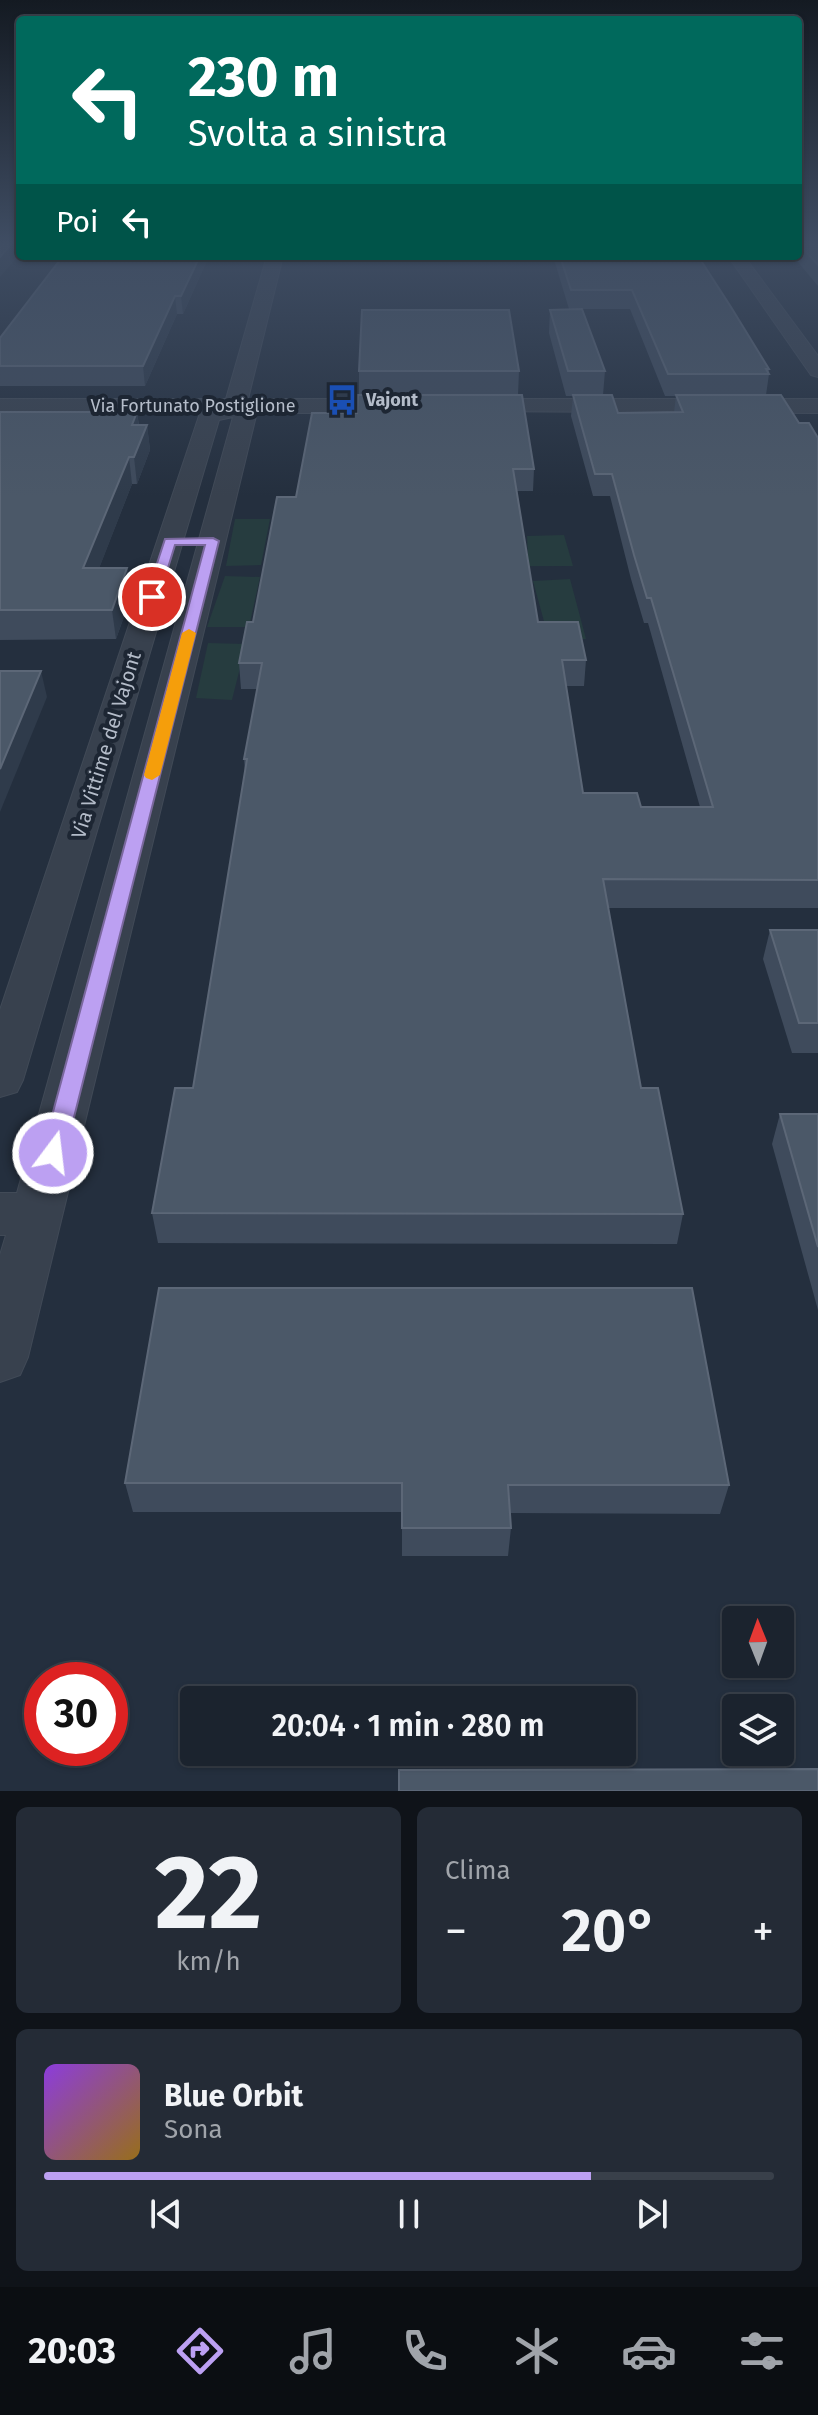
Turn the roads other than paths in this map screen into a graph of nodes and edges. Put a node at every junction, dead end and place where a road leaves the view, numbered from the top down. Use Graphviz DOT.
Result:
graph roads {
  1 [pos="254,329"];
  2 [pos="788,329"];
  3 [pos="818,371"];
  4 [pos="0,406"];
  5 [pos="818,406"];
  6 [pos="441,411"];
  7 [pos="230,413"];
  8 [pos="818,416"];
  9 [pos="0,417"];
  10 [pos="170,541"];
  11 [pos="213,541"];
  12 [pos="0,1080"];
  13 [pos="19,1214"];
  14 [pos="0,1357"];
  1 -- 7 [label="street"];
  2 -- 3 [label="street"];
  4 -- 7 [label="street, Via Fortunato Postiglione"];
  5 -- 6 [label="street, Via Fortunato Postiglione"];
  6 -- 7 [label="street, Via Fortunato Postiglione"];
  6 -- 8 [label="street, Via Fortunato Postiglione"];
  7 -- 9 [label="street, Via Fortunato Postiglione"];
  7 -- 10 [label="street, Via Vittime del Vajont"];
  7 -- 11 [label="street"];
  10 -- 11 [label="street"];
  10 -- 12 [label="street, Via Vittime del Vajont"];
  11 -- 13 [label="street"];
  13 -- 14 [label="street"];
}
